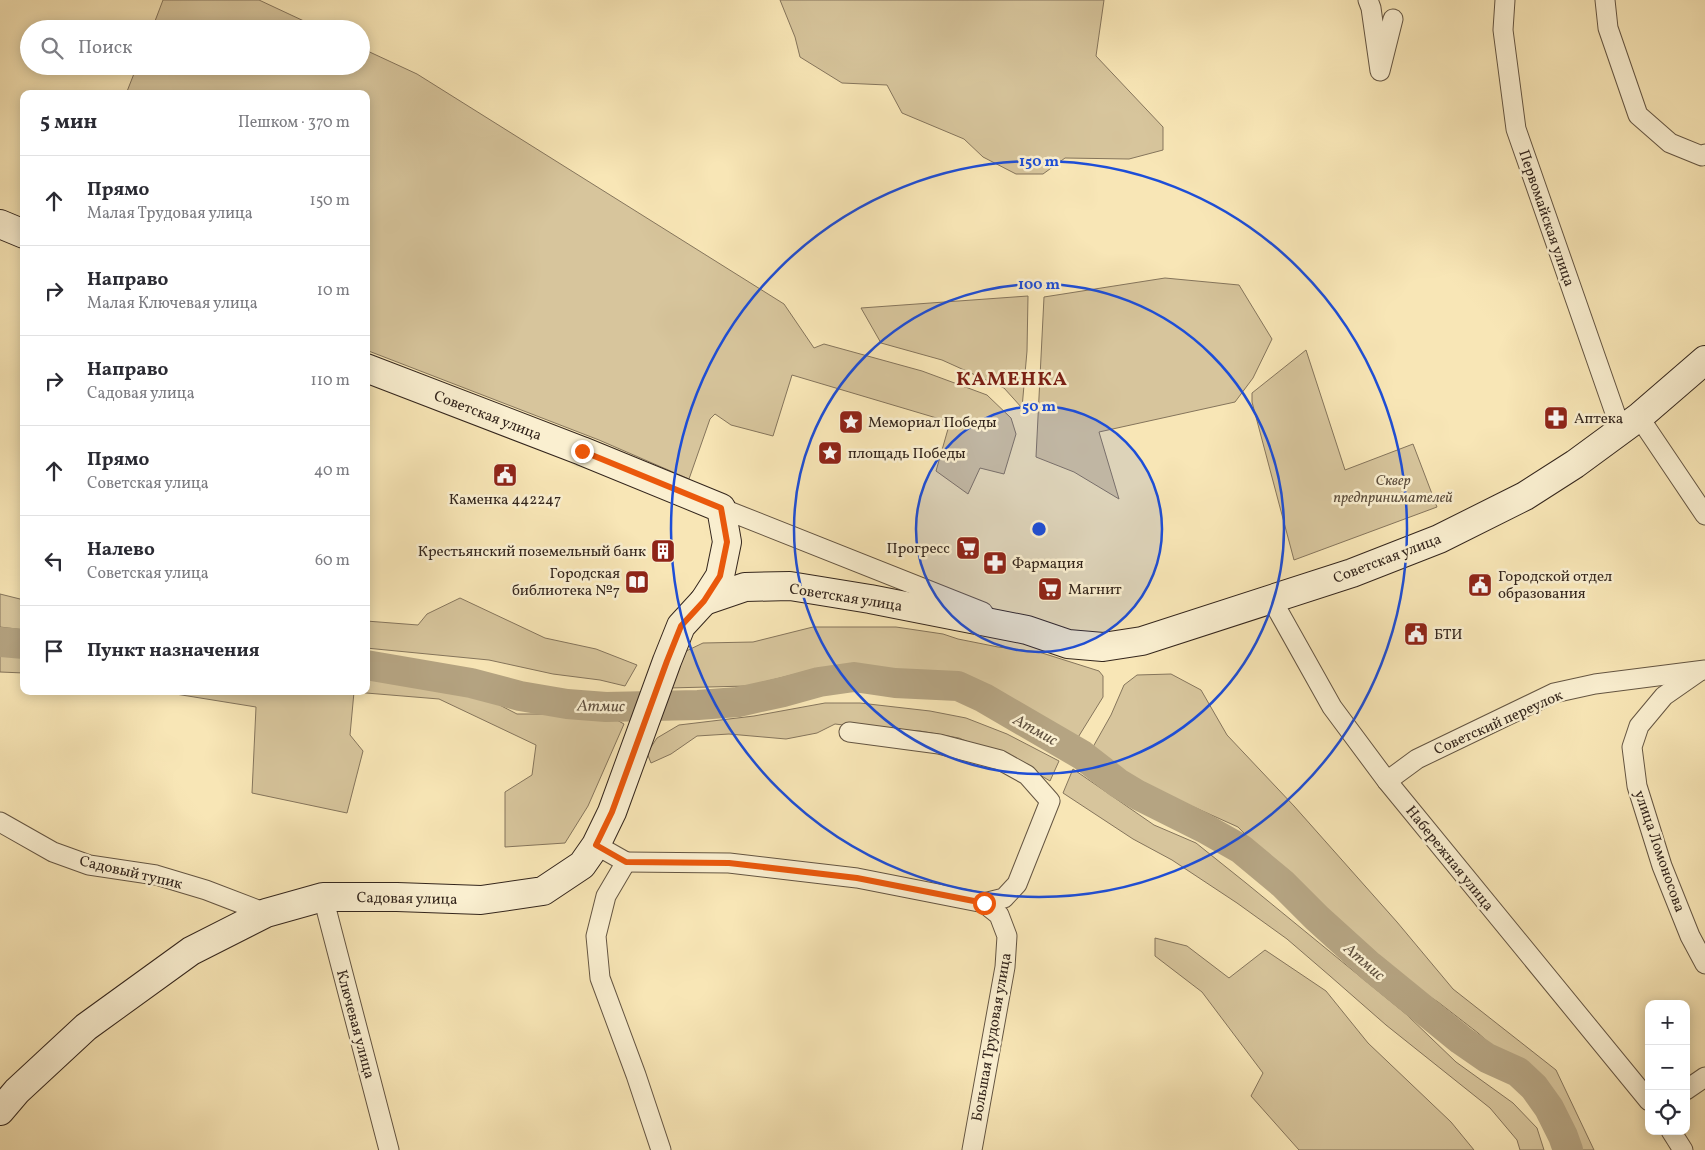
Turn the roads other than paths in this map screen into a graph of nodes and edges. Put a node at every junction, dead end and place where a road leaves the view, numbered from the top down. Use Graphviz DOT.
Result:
graph roads {
  1 [pos="1368,0"];
  2 [pos="1504,0"];
  3 [pos="1605,0"];
  4 [pos="1393,19"];
  5 [pos="1705,154"];
  6 [pos="0,224"];
  7 [pos="20,232"];
  8 [pos="1705,360"];
  9 [pos="370,370"];
  10 [pos="1630,423"];
  11 [pos="721,508"];
  12 [pos="1705,515"];
  13 [pos="1272,600"];
  14 [pos="704,601"];
  15 [pos="1027,630"];
  16 [pos="1702,671"];
  17 [pos="849,732"];
  18 [pos="1387,781"];
  19 [pos="0,822"];
  20 [pos="596,845"];
  21 [pos="626,862"];
  22 [pos="323,898"];
  23 [pos="984,903"];
  24 [pos="266,913"];
  25 [pos="1705,964"];
  26 [pos="1705,1077"];
  27 [pos="1690,1087"];
  28 [pos="1645,1096"];
  29 [pos="0,1110"];
  30 [pos="1674,1135"];
  31 [pos="389,1150"];
  32 [pos="661,1150"];
  33 [pos="972,1150"];
  34 [pos="1683,1150"];
  1 -- 4 [label="street"];
  2 -- 10 [label="street, Первомайская улица"];
  3 -- 5 [label="street"];
  6 -- 7 [label="main road"];
  8 -- 10 [label="main road, Советская улица"];
  9 -- 11 [label="main road, Советская улица"];
  10 -- 12 [label="street"];
  10 -- 13 [label="main road, Советская улица"];
  11 -- 14 [label="main road"];
  11 -- 15 [label="street, Советская улица"];
  13 -- 15 [label="main road, Советская улица"];
  13 -- 18 [label="street, Набережная улица"];
  14 -- 15 [label="main road, Советская улица"];
  14 -- 20 [label="main road, Садовая улица"];
  16 -- 18 [label="street, Советский переулок"];
  16 -- 25 [label="street, улица Ломоносова"];
  17 -- 23 [label="street"];
  18 -- 28 [label="street, Набережная улица"];
  19 -- 24 [label="street, Садовый тупик"];
  20 -- 21 [label="street"];
  20 -- 22 [label="main road, Садовая улица"];
  21 -- 23 [label="street"];
  21 -- 32 [label="street"];
  22 -- 24 [label="main road, Садовая улица"];
  22 -- 31 [label="street, Ключевая улица"];
  23 -- 33 [label="street, Большая Трудовая улица"];
  24 -- 29 [label="main road, Садовая улица"];
  26 -- 27 [label="street"];
  30 -- 34 [label="street"];
}
